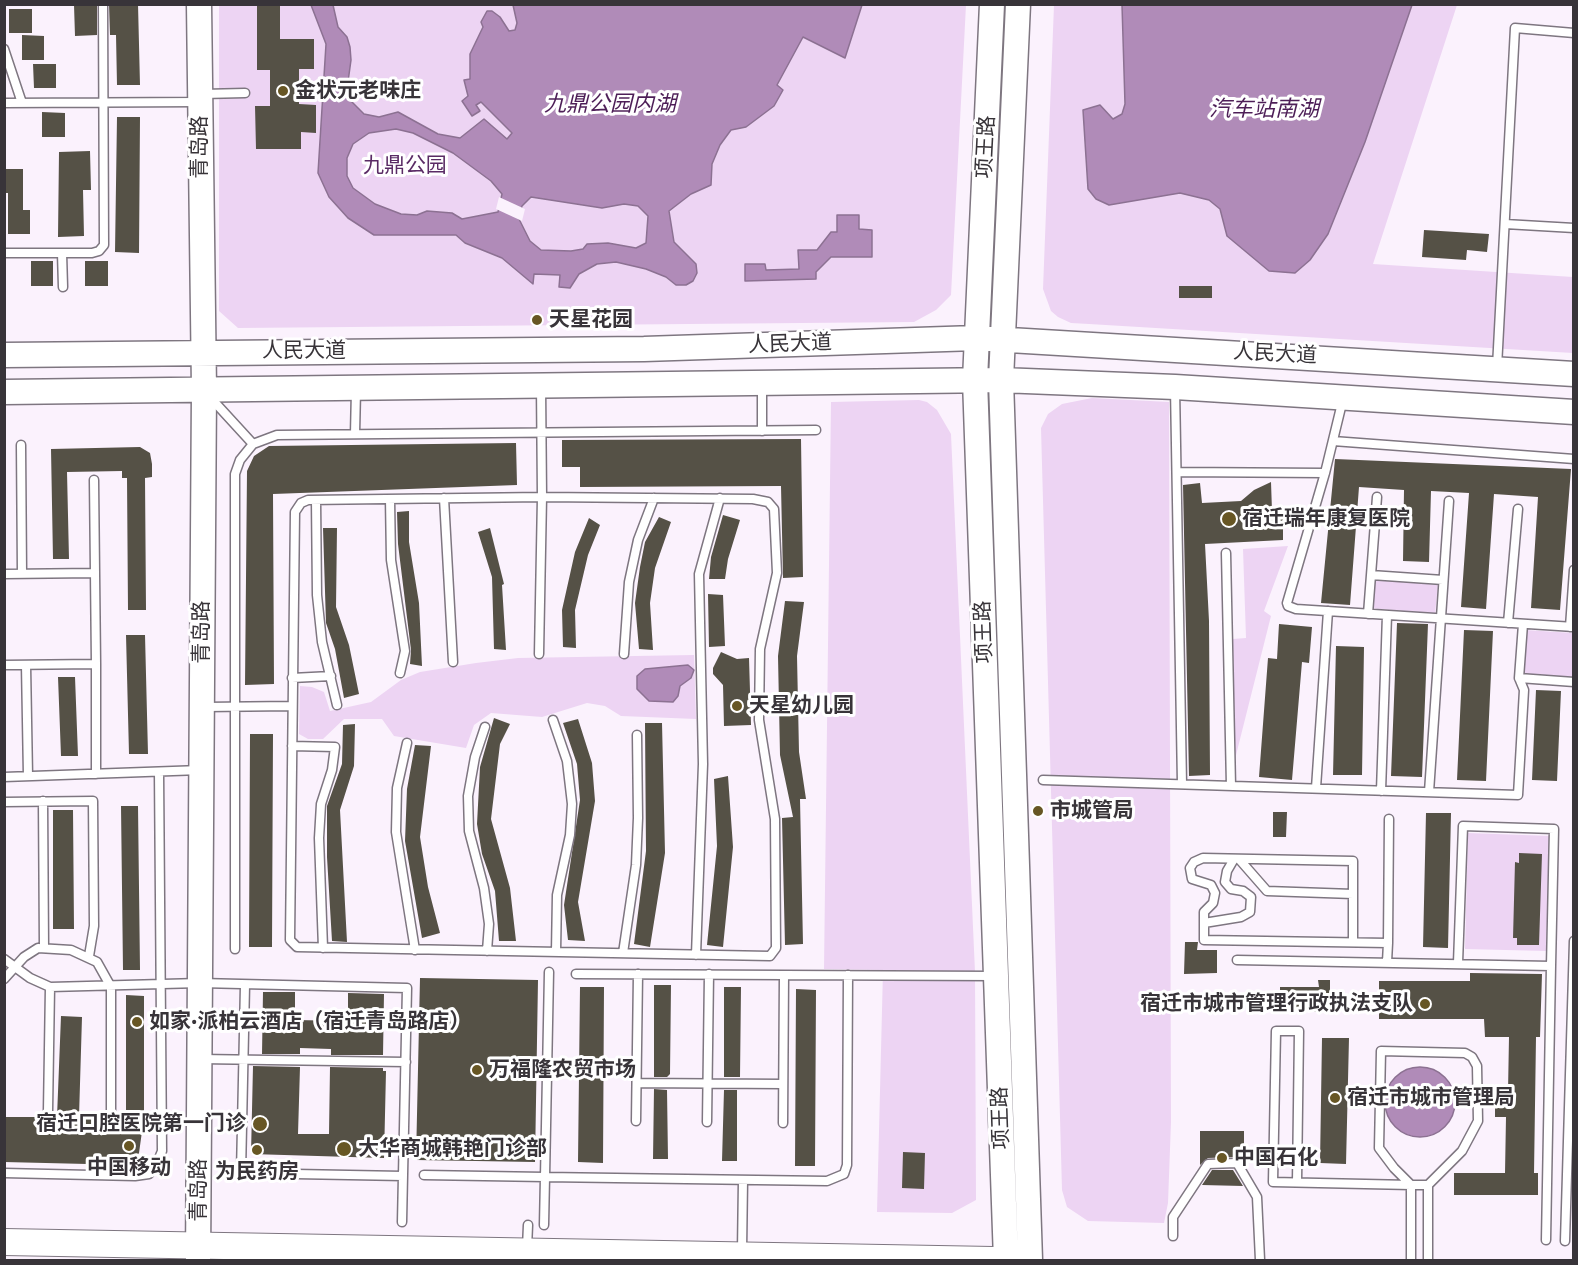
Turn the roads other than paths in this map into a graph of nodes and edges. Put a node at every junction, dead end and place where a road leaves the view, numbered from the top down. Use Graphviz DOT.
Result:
graph roads {
  1 [pos="103,4"];
  2 [pos="200,4"];
  3 [pos="992,4"];
  4 [pos="1018,4"];
  5 [pos="1574,33"];
  6 [pos="4,49"];
  7 [pos="245,93"];
  8 [pos="200,98"];
  9 [pos="104,101"];
  10 [pos="4,103"];
  11 [pos="22,103"];
  12 [pos="1504,224"];
  13 [pos="1574,228"];
  14 [pos="4,253"];
  15 [pos="62,253"];
  16 [pos="63,287"];
  17 [pos="976,338"];
  18 [pos="1002,338"];
  19 [pos="203,352"];
  20 [pos="4,355"];
  21 [pos="1497,368"];
  22 [pos="1574,374"];
  23 [pos="975,380"];
  24 [pos="1001,380"];
  25 [pos="762,383"];
  26 [pos="541,386"];
  27 [pos="1175,387"];
  28 [pos="356,388"];
  29 [pos="204,390"];
  30 [pos="4,393"];
  31 [pos="1343,398"];
  32 [pos="1574,412"];
  33 [pos="762,430"];
  34 [pos="816,430"];
  35 [pos="542,433"];
  36 [pos="356,434"];
  37 [pos="1333,441"];
  38 [pos="253,444"];
  39 [pos="21,445"];
  40 [pos="1574,459"];
  41 [pos="1177,472"];
  42 [pos="1325,473"];
  43 [pos="94,480"];
  44 [pos="542,497"];
  45 [pos="1377,497"];
  46 [pos="444,498"];
  47 [pos="654,498"];
  48 [pos="720,498"];
  49 [pos="390,499"];
  50 [pos="316,500"];
  51 [pos="1449,501"];
  52 [pos="1518,509"];
  53 [pos="1226,553"];
  54 [pos="1574,570"];
  55 [pos="95,573"];
  56 [pos="4,574"];
  57 [pos="22,574"];
  58 [pos="1371,575"];
  59 [pos="1443,580"];
  60 [pos="1328,611"];
  61 [pos="1368,614"];
  62 [pos="1387,615"];
  63 [pos="1440,618"];
  64 [pos="1508,623"];
  65 [pos="1522,624"];
  66 [pos="1572,627"];
  67 [pos="540,654"];
  68 [pos="624,654"];
  69 [pos="453,662"];
  70 [pos="96,664"];
  71 [pos="4,665"];
  72 [pos="26,665"];
  73 [pos="400,673"];
  74 [pos="331,676"];
  75 [pos="292,678"];
  76 [pos="1519,678"];
  77 [pos="1574,682"];
  78 [pos="337,705"];
  79 [pos="292,706"];
  80 [pos="202,707"];
  81 [pos="235,707"];
  82 [pos="553,720"];
  83 [pos="485,727"];
  84 [pos="637,735"];
  85 [pos="407,742"];
  86 [pos="292,746"];
  87 [pos="201,770"];
  88 [pos="159,772"];
  89 [pos="96,774"];
  90 [pos="28,776"];
  91 [pos="4,777"];
  92 [pos="1043,780"];
  93 [pos="1182,784"];
  94 [pos="1231,786"];
  95 [pos="1316,788"];
  96 [pos="1381,790"];
  97 [pos="1429,792"];
  98 [pos="44,801"];
  99 [pos="4,802"];
  100 [pos="1389,819"];
  101 [pos="1236,859"];
  102 [pos="1353,894"];
  103 [pos="1204,923"];
  104 [pos="1353,941"];
  105 [pos="1574,941"];
  106 [pos="1388,943"];
  107 [pos="44,948"];
  108 [pos="323,948"];
  109 [pos="236,949"];
  110 [pos="415,950"];
  111 [pos="487,951"];
  112 [pos="556,952"];
  113 [pos="624,953"];
  114 [pos="696,955"];
  115 [pos="89,956"];
  116 [pos="4,959"];
  117 [pos="1237,960"];
  118 [pos="1387,962"];
  119 [pos="1458,963"];
  120 [pos="15,966"];
  121 [pos="1551,966"];
  122 [pos="549,972"];
  123 [pos="576,974"];
  124 [pos="638,974"];
  125 [pos="709,974"];
  126 [pos="784,975"];
  127 [pos="848,975"];
  128 [pos="1573,975"];
  129 [pos="996,976"];
  130 [pos="4,979"];
  131 [pos="200,983"];
  132 [pos="161,985"];
  133 [pos="245,985"];
  134 [pos="51,987"];
  135 [pos="111,987"];
  136 [pos="200,1059"];
  137 [pos="243,1059"];
  138 [pos="406,1062"];
  139 [pos="637,1083"];
  140 [pos="708,1083"];
  141 [pos="783,1084"];
  142 [pos="111,1110"];
  143 [pos="48,1111"];
  144 [pos="636,1121"];
  145 [pos="707,1122"];
  146 [pos="783,1123"];
  147 [pos="4,1173"];
  148 [pos="424,1175"];
  149 [pos="403,1176"];
  150 [pos="545,1177"];
  151 [pos="743,1180"];
  152 [pos="1297,1182"];
  153 [pos="1570,1184"];
  154 [pos="1411,1185"];
  155 [pos="1428,1185"];
  156 [pos="402,1222"];
  157 [pos="528,1225"];
  158 [pos="544,1225"];
  159 [pos="1173,1236"];
  160 [pos="1546,1240"];
  161 [pos="1565,1241"];
  162 [pos="4,1242"];
  163 [pos="527,1252"];
  164 [pos="198,1253"];
  165 [pos="742,1256"];
  166 [pos="993,1260"];
  167 [pos="1006,1260"];
  168 [pos="1030,1260"];
  169 [pos="1260,1260"];
  170 [pos="1411,1260"];
  171 [pos="1428,1260"];
  1 -- 9 [label="lane"];
  2 -- 8 [label="main road, 青岛路"];
  3 -- 17 [label="main road, 项王路"];
  4 -- 18 [label="main road, 项王路"];
  5 -- 12 [label="lane"];
  6 -- 11 [label="lane"];
  7 -- 8 [label="lane"];
  8 -- 9 [label="lane"];
  8 -- 19 [label="main road, 青岛路"];
  9 -- 11 [label="lane"];
  9 -- 15 [label="lane"];
  10 -- 11 [label="lane"];
  12 -- 13 [label="lane"];
  12 -- 21 [label="lane"];
  14 -- 15 [label="lane"];
  15 -- 16 [label="lane"];
  17 -- 18 [label="main road, 人民大道"];
  17 -- 19 [label="main road, 人民大道"];
  17 -- 23 [label="main road, 项王路"];
  18 -- 21 [label="main road, 人民大道"];
  18 -- 24 [label="main road, 项王路"];
  19 -- 20 [label="main road, 人民大道"];
  19 -- 29 [label="main road, 青岛路"];
  21 -- 22 [label="main road, 人民大道"];
  23 -- 24 [label="main road, 人民大道"];
  23 -- 25 [label="main road, 人民大道"];
  23 -- 129 [label="main road, 项王路"];
  24 -- 27 [label="main road, 人民大道"];
  24 -- 168 [label="main road, 项王路"];
  25 -- 26 [label="main road, 人民大道"];
  25 -- 33 [label="lane"];
  26 -- 28 [label="main road, 人民大道"];
  26 -- 35 [label="lane"];
  27 -- 31 [label="main road, 人民大道"];
  27 -- 41 [label="lane"];
  28 -- 29 [label="main road, 人民大道"];
  28 -- 36 [label="lane"];
  29 -- 30 [label="main road, 人民大道"];
  29 -- 38 [label="lane"];
  29 -- 80 [label="main road, 青岛路"];
  31 -- 32 [label="main road, 人民大道"];
  31 -- 37 [label="lane"];
  33 -- 34 [label="lane"];
  33 -- 35 [label="lane"];
  35 -- 36 [label="lane"];
  35 -- 44 [label="lane"];
  36 -- 38 [label="lane"];
  37 -- 40 [label="lane"];
  37 -- 42 [label="lane"];
  38 -- 81 [label="lane"];
  39 -- 57 [label="lane"];
  41 -- 42 [label="lane"];
  41 -- 93 [label="lane"];
  42 -- 60 [label="lane"];
  43 -- 55 [label="lane"];
  44 -- 46 [label="lane"];
  44 -- 47 [label="lane"];
  44 -- 67 [label="lane"];
  45 -- 58 [label="lane"];
  46 -- 49 [label="lane"];
  46 -- 69 [label="lane"];
  47 -- 48 [label="lane"];
  47 -- 68 [label="lane"];
  48 -- 114 [label="lane"];
  48 -- 114 [label="lane"];
  49 -- 50 [label="lane"];
  49 -- 73 [label="lane"];
  50 -- 74 [label="lane"];
  50 -- 75 [label="lane"];
  51 -- 59 [label="lane"];
  52 -- 64 [label="lane"];
  53 -- 94 [label="lane"];
  54 -- 66 [label="lane"];
  55 -- 57 [label="lane"];
  55 -- 70 [label="lane"];
  56 -- 57 [label="lane"];
  58 -- 59 [label="lane"];
  58 -- 61 [label="lane"];
  59 -- 63 [label="lane"];
  60 -- 61 [label="lane"];
  60 -- 95 [label="lane"];
  61 -- 62 [label="lane"];
  62 -- 63 [label="lane"];
  62 -- 96 [label="lane"];
  63 -- 64 [label="lane"];
  63 -- 97 [label="lane"];
  64 -- 65 [label="lane"];
  65 -- 66 [label="lane"];
  65 -- 76 [label="lane"];
  70 -- 72 [label="lane"];
  70 -- 89 [label="lane"];
  71 -- 72 [label="lane"];
  72 -- 90 [label="lane"];
  74 -- 75 [label="lane"];
  74 -- 78 [label="lane"];
  75 -- 79 [label="lane"];
  76 -- 77 [label="lane"];
  76 -- 97 [label="lane"];
  79 -- 81 [label="lane"];
  79 -- 86 [label="lane"];
  80 -- 81 [label="lane"];
  80 -- 87 [label="main road, 青岛路"];
  81 -- 109 [label="lane"];
  82 -- 112 [label="lane"];
  83 -- 111 [label="lane"];
  84 -- 113 [label="lane"];
  85 -- 110 [label="lane"];
  86 -- 108 [label="lane"];
  86 -- 108 [label="lane"];
  87 -- 88 [label="lane"];
  87 -- 131 [label="main road, 青岛路"];
  88 -- 89 [label="lane"];
  88 -- 132 [label="lane"];
  89 -- 90 [label="lane"];
  90 -- 91 [label="lane"];
  92 -- 93 [label="lane"];
  93 -- 94 [label="lane"];
  94 -- 95 [label="lane"];
  95 -- 96 [label="lane"];
  96 -- 97 [label="lane"];
  98 -- 99 [label="lane"];
  98 -- 107 [label="lane"];
  98 -- 115 [label="lane"];
  100 -- 106 [label="lane"];
  101 -- 102 [label="lane"];
  101 -- 102 [label="lane"];
  101 -- 103 [label="lane"];
  101 -- 103 [label="lane"];
  102 -- 104 [label="lane"];
  103 -- 104 [label="lane"];
  104 -- 106 [label="lane"];
  105 -- 128 [label="lane"];
  106 -- 118 [label="lane"];
  107 -- 115 [label="lane"];
  107 -- 120 [label="lane"];
  108 -- 110 [label="lane"];
  110 -- 111 [label="lane"];
  111 -- 112 [label="lane"];
  112 -- 113 [label="lane"];
  113 -- 114 [label="lane"];
  115 -- 135 [label="lane"];
  116 -- 120 [label="lane"];
  117 -- 118 [label="lane"];
  118 -- 119 [label="lane"];
  119 -- 121 [label="lane"];
  119 -- 121 [label="lane"];
  120 -- 130 [label="lane"];
  120 -- 134 [label="lane"];
  121 -- 160 [label="lane"];
  122 -- 150 [label="lane"];
  123 -- 124 [label="lane"];
  124 -- 125 [label="lane"];
  124 -- 139 [label="lane"];
  125 -- 126 [label="lane"];
  125 -- 140 [label="lane"];
  126 -- 127 [label="lane"];
  126 -- 141 [label="lane"];
  127 -- 129 [label="lane"];
  127 -- 151 [label="lane"];
  128 -- 153 [label="lane"];
  129 -- 167 [label="main road, 项王路"];
  131 -- 132 [label="lane"];
  131 -- 133 [label="lane"];
  131 -- 136 [label="main road, 青岛路"];
  132 -- 135 [label="lane"];
  132 -- 147 [label="lane"];
  133 -- 137 [label="lane"];
  133 -- 138 [label="lane"];
  134 -- 135 [label="lane"];
  134 -- 143 [label="lane"];
  135 -- 142 [label="lane"];
  136 -- 137 [label="lane"];
  136 -- 164 [label="main road, 青岛路"];
  137 -- 138 [label="lane"];
  137 -- 149 [label="lane"];
  138 -- 149 [label="lane"];
  139 -- 140 [label="lane"];
  139 -- 144 [label="lane"];
  140 -- 141 [label="lane"];
  140 -- 145 [label="lane"];
  141 -- 146 [label="lane"];
  148 -- 150 [label="lane"];
  149 -- 156 [label="lane"];
  150 -- 151 [label="lane"];
  150 -- 158 [label="lane"];
  151 -- 165 [label="lane"];
  152 -- 152 [label="lane"];
  152 -- 154 [label="lane"];
  153 -- 161 [label="lane"];
  154 -- 155 [label="lane"];
  154 -- 155 [label="lane"];
  154 -- 170 [label="lane"];
  155 -- 171 [label="lane"];
  157 -- 163 [label="lane"];
  159 -- 169 [label="lane"];
  162 -- 164 [label="main road"];
  163 -- 164 [label="main road"];
  163 -- 165 [label="main road"];
  165 -- 166 [label="main road"];
}
